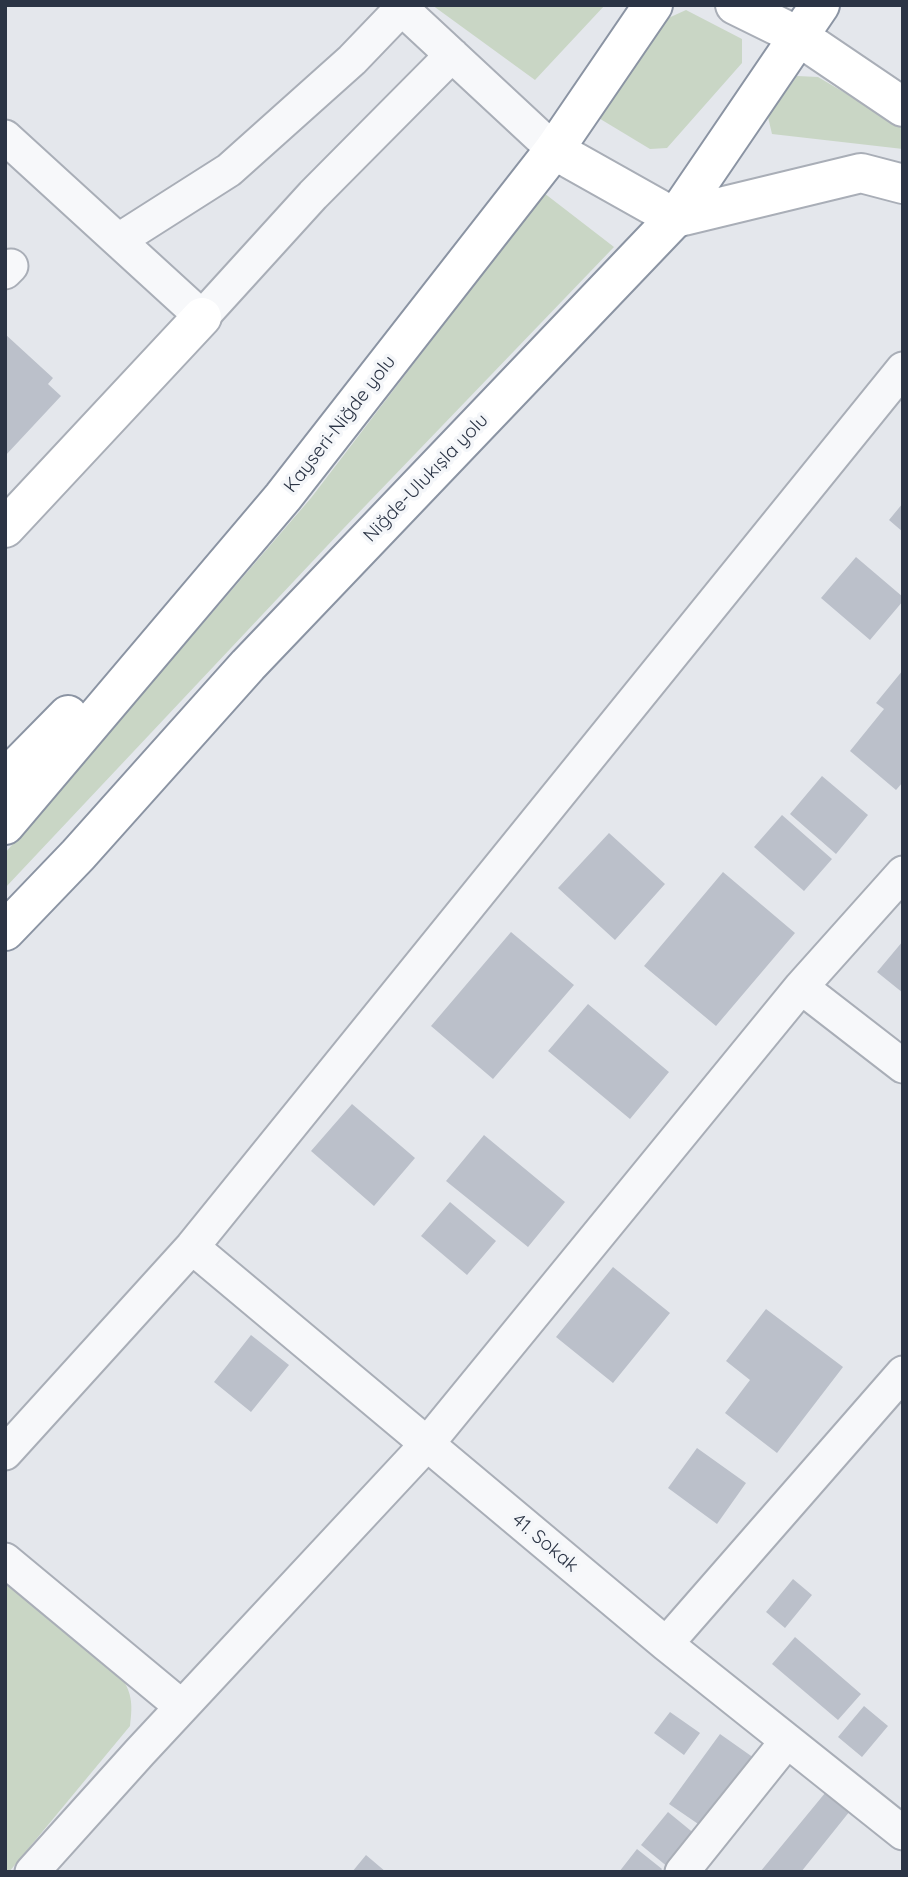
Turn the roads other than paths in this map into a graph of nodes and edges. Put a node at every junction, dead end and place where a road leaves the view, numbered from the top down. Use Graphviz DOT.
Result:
graph roads {
  1 [pos="653,5"];
  2 [pos="734,5"];
  3 [pos="820,5"];
  4 [pos="400,7"];
  5 [pos="798,36"];
  6 [pos="452,55"];
  7 [pos="903,107"];
  8 [pos="5,137"];
  9 [pos="554,150"];
  10 [pos="903,184"];
  11 [pos="675,218"];
  12 [pos="119,240"];
  13 [pos="202,317"];
  14 [pos="903,369"];
  15 [pos="283,497"];
  16 [pos="5,528"];
  17 [pos="5,779"];
  18 [pos="5,825"];
  19 [pos="78,855"];
  20 [pos="903,873"];
  21 [pos="5,931"];
  22 [pos="5,938"];
  23 [pos="801,987"];
  24 [pos="903,1066"];
  25 [pos="192,1247"];
  26 [pos="903,1373"];
  27 [pos="427,1444"];
  28 [pos="5,1453"];
  29 [pos="5,1560"];
  30 [pos="666,1644"];
  31 [pos="182,1707"];
  32 [pos="788,1741"];
  33 [pos="903,1833"];
  34 [pos="32,1872"];
  35 [pos="682,1872"];
  1 -- 9 [label="main road, Kayseri-Niğde yolu"];
  2 -- 5 [label="main road"];
  3 -- 5 [label="main road, Niğde-Ulukışla yolu"];
  4 -- 6 [label="street"];
  4 -- 12 [label="street"];
  5 -- 7 [label="main road"];
  5 -- 11 [label="main road, Niğde-Ulukışla yolu"];
  6 -- 9 [label="street"];
  6 -- 13 [label="street"];
  8 -- 12 [label="street"];
  9 -- 11 [label="main road"];
  9 -- 15 [label="main road, Kayseri-Niğde yolu"];
  10 -- 11 [label="main road"];
  11 -- 19 [label="main road, Niğde-Ulukışla yolu"];
  12 -- 13 [label="street"];
  13 -- 16 [label="main road"];
  14 -- 25 [label="street"];
  15 -- 17 [label="main road"];
  15 -- 18 [label="main road, Kayseri-Niğde yolu"];
  19 -- 21 [label="main road, Niğde-Ulukışla yolu"];
  19 -- 22 [label="main road"];
  20 -- 23 [label="street"];
  23 -- 24 [label="street"];
  23 -- 27 [label="street"];
  25 -- 27 [label="street, 41. Sokak"];
  25 -- 28 [label="street"];
  26 -- 30 [label="street"];
  27 -- 30 [label="street, 41. Sokak"];
  27 -- 31 [label="street"];
  29 -- 31 [label="street"];
  30 -- 32 [label="street, 41. Sokak"];
  31 -- 34 [label="street"];
  32 -- 33 [label="street, 41. Sokak"];
  32 -- 35 [label="street"];
}
